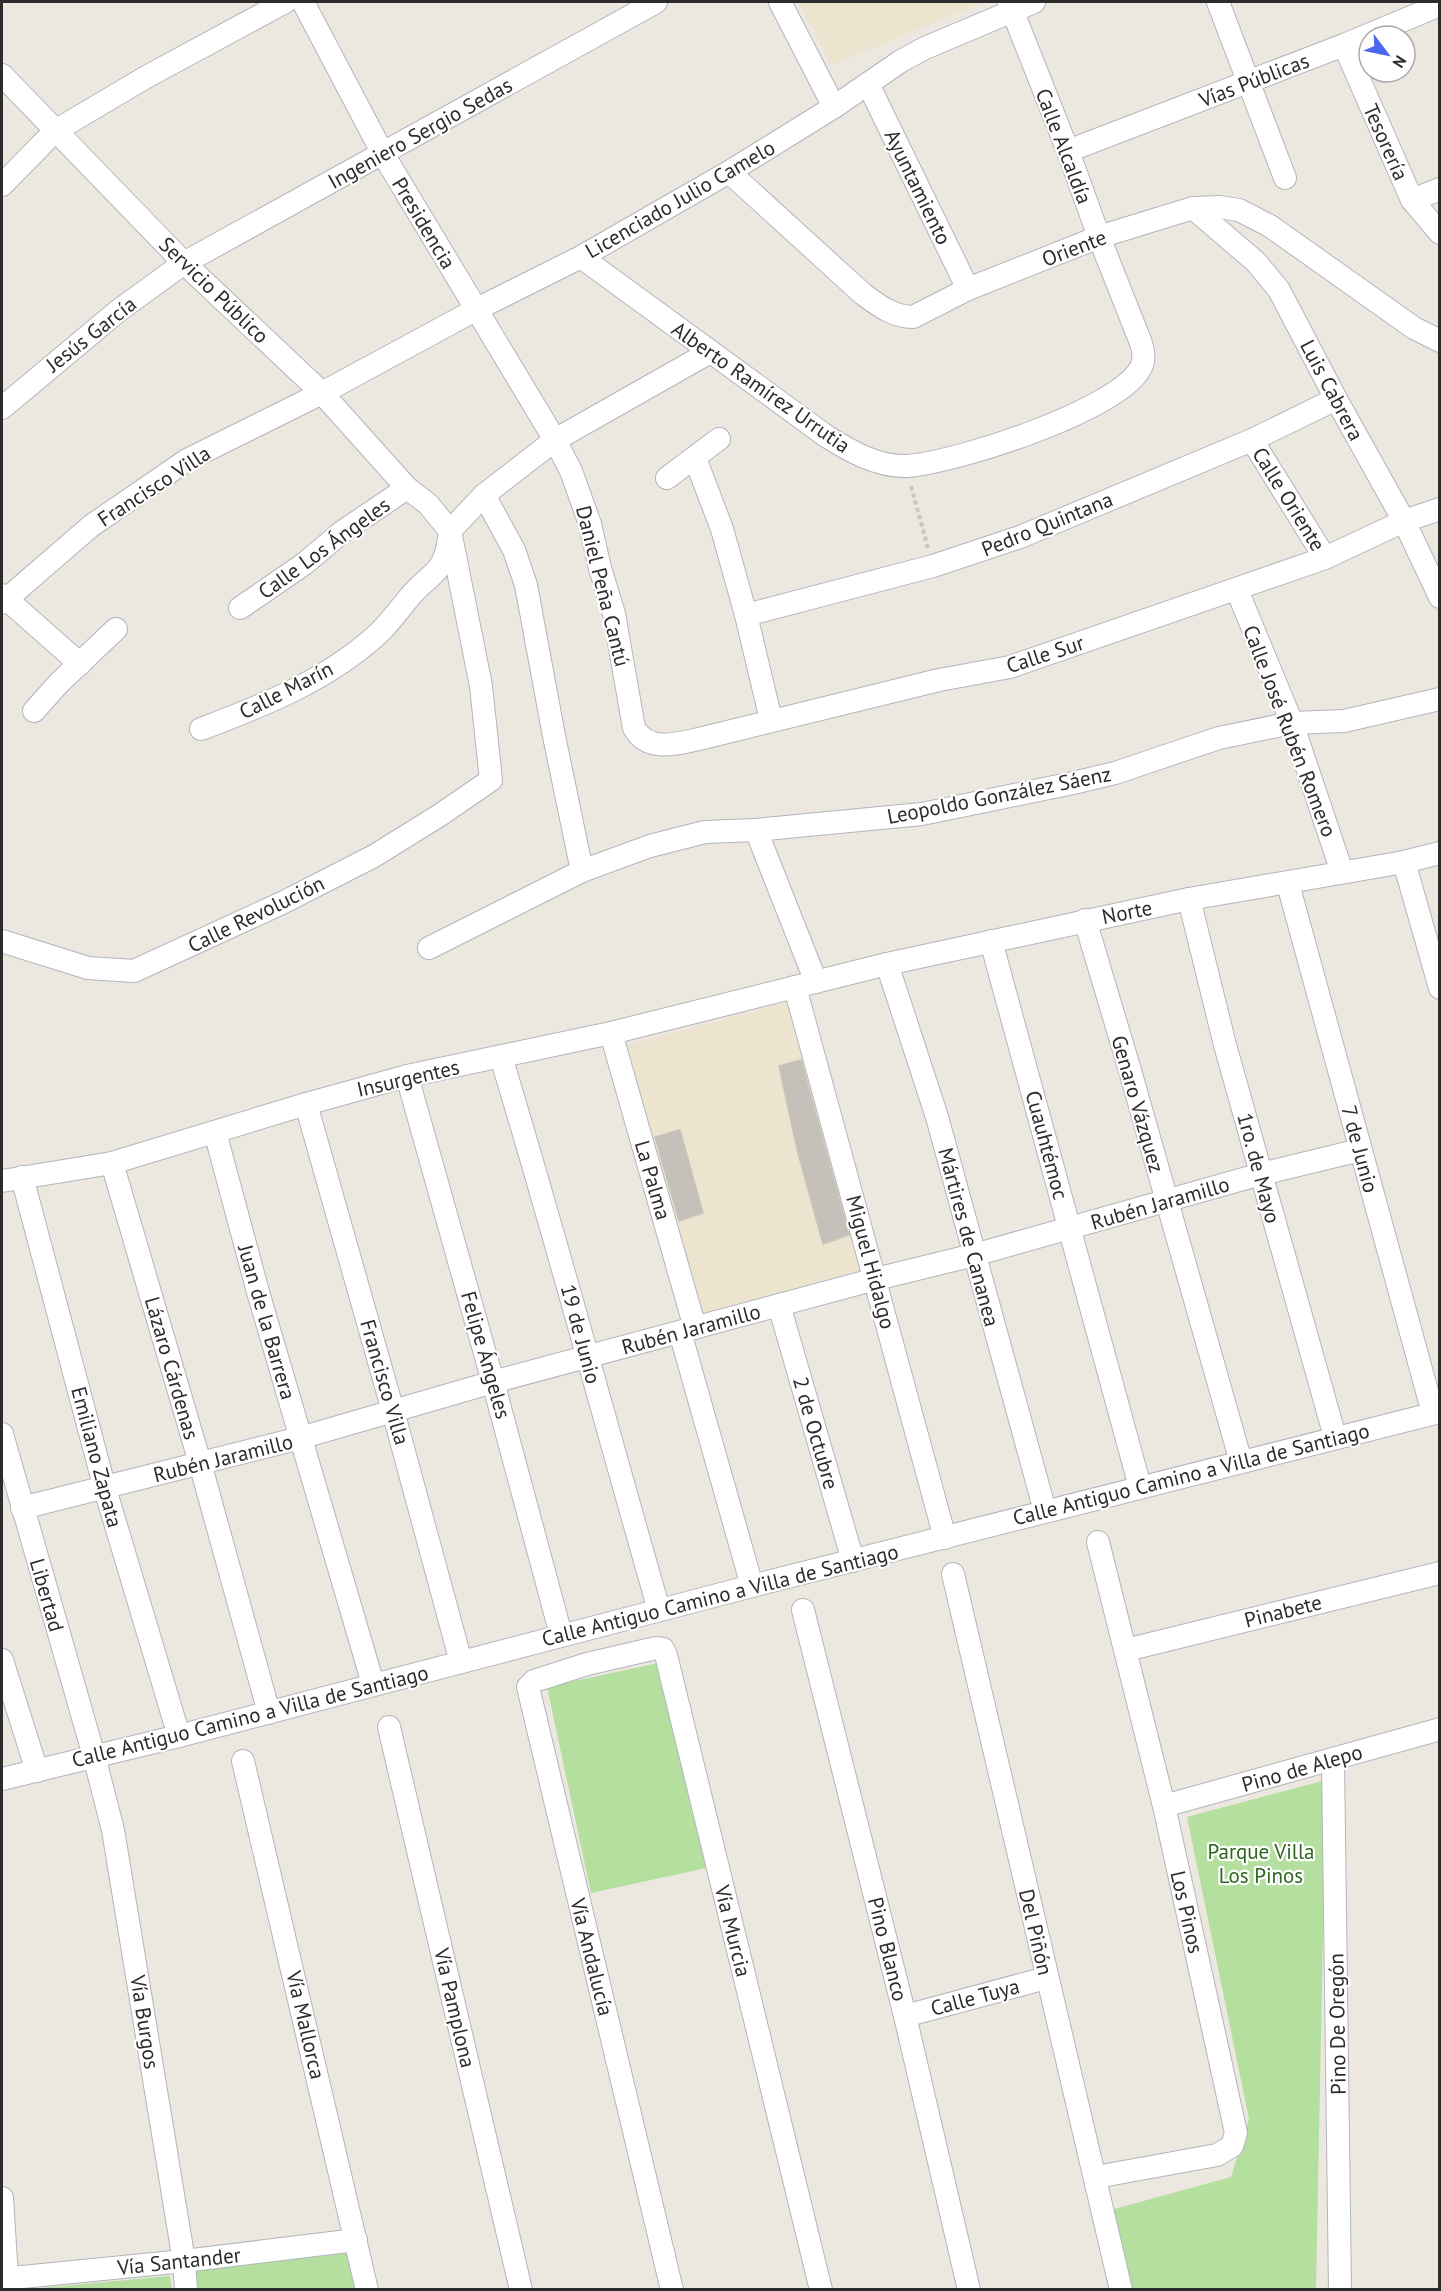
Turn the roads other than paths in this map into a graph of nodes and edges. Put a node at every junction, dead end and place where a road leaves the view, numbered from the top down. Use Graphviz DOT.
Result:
graph roads {
  1 [pos="285,2"];
  2 [pos="303,2"];
  3 [pos="656,2"];
  4 [pos="780,2"];
  5 [pos="1034,2"];
  6 [pos="1218,2"];
  7 [pos="1440,5"];
  8 [pos="1010,6"];
  9 [pos="1344,45"];
  10 [pos="2,75"];
  11 [pos="1249,81"];
  12 [pos="868,84"];
  13 [pos="834,107"];
  14 [pos="55,131"];
  15 [pos="1068,152"];
  16 [pos="383,154"];
  17 [pos="729,172"];
  18 [pos="1285,178"];
  19 [pos="2,185"];
  20 [pos="1440,189"];
  21 [pos="1412,200"];
  22 [pos="1193,208"];
  23 [pos="1440,233"];
  24 [pos="1099,237"];
  25 [pos="581,256"];
  26 [pos="184,263"];
  27 [pos="968,289"];
  28 [pos="477,309"];
  29 [pos="1440,340"];
  30 [pos="710,352"];
  31 [pos="1143,358"];
  32 [pos="322,393"];
  33 [pos="1336,399"];
  34 [pos="2,408"];
  35 [pos="719,439"];
  36 [pos="555,440"];
  37 [pos="1252,440"];
  38 [pos="695,458"];
  39 [pos="667,478"];
  40 [pos="407,488"];
  41 [pos="484,495"];
  42 [pos="1440,509"];
  43 [pos="1404,521"];
  44 [pos="450,531"];
  45 [pos="1325,558"];
  46 [pos="1237,590"];
  47 [pos="1440,597"];
  48 [pos="3,599"];
  49 [pos="240,608"];
  50 [pos="746,615"];
  51 [pos="116,629"];
  52 [pos="80,664"];
  53 [pos="1440,699"];
  54 [pos="34,711"];
  55 [pos="771,720"];
  56 [pos="1292,723"];
  57 [pos="201,729"];
  58 [pos="639,735"];
  59 [pos="756,830"];
  60 [pos="1440,852"];
  61 [pos="1404,862"];
  62 [pos="582,871"];
  63 [pos="1342,872"];
  64 [pos="1288,884"];
  65 [pos="1189,899"];
  66 [pos="1085,920"];
  67 [pos="2,941"];
  68 [pos="992,941"];
  69 [pos="429,948"];
  70 [pos="888,964"];
  71 [pos="806,985"];
  72 [pos="1440,988"];
  73 [pos="611,1033"];
  74 [pos="501,1057"];
  75 [pos="407,1076"];
  76 [pos="306,1104"];
  77 [pos="215,1132"];
  78 [pos="1360,1150"];
  79 [pos="112,1163"];
  80 [pos="1261,1174"];
  81 [pos="12,1179"];
  82 [pos="1166,1202"];
  83 [pos="1070,1229"];
  84 [pos="974,1255"];
  85 [pos="876,1279"];
  86 [pos="779,1305"];
  87 [pos="687,1330"];
  88 [pos="586,1357"];
  89 [pos="493,1382"];
  90 [pos="393,1412"];
  91 [pos="1436,1412"];
  92 [pos="2,1434"];
  93 [pos="1335,1437"];
  94 [pos="300,1438"];
  95 [pos="1240,1462"];
  96 [pos="200,1463"];
  97 [pos="1140,1487"];
  98 [pos="105,1488"];
  99 [pos="22,1508"];
  100 [pos="1045,1511"];
  101 [pos="945,1538"];
  102 [pos="1098,1542"];
  103 [pos="853,1562"];
  104 [pos="1440,1573"];
  105 [pos="952,1574"];
  106 [pos="752,1586"];
  107 [pos="658,1610"];
  108 [pos="803,1610"];
  109 [pos="561,1635"];
  110 [pos="1126,1650"];
  111 [pos="2,1660"];
  112 [pos="461,1662"];
  113 [pos="587,1664"];
  114 [pos="373,1684"];
  115 [pos="2,1706"];
  116 [pos="269,1713"];
  117 [pos="19,1720"];
  118 [pos="389,1727"];
  119 [pos="1440,1728"];
  120 [pos="179,1736"];
  121 [pos="94,1756"];
  122 [pos="1333,1760"];
  123 [pos="243,1761"];
  124 [pos="37,1771"];
  125 [pos="2,1779"];
  126 [pos="1164,1806"];
  127 [pos="1046,1978"];
  128 [pos="905,2016"];
  129 [pos="1096,2177"];
  130 [pos="2,2198"];
  131 [pos="356,2240"];
  132 [pos="184,2261"];
  133 [pos="4,2278"];
  134 [pos="186,2289"];
  135 [pos="367,2289"];
  136 [pos="521,2289"];
  137 [pos="672,2289"];
  138 [pos="820,2289"];
  139 [pos="969,2289"];
  140 [pos="1121,2289"];
  141 [pos="1340,2289"];
  1 -- 14 [label="street"];
  2 -- 16 [label="street, Presidencia"];
  3 -- 16 [label="street, Ingeniero Sergio Sedas"];
  4 -- 13 [label="street"];
  5 -- 8 [label="street, Licenciado Julio Camelo"];
  6 -- 11 [label="street"];
  7 -- 9 [label="street, Vías Públicas"];
  8 -- 12 [label="street, Licenciado Julio Camelo"];
  8 -- 15 [label="street, Calle Alcaldía"];
  9 -- 11 [label="street, Vías Públicas"];
  9 -- 21 [label="street, Tesorería"];
  10 -- 14 [label="street, Servicio Público"];
  11 -- 15 [label="street, Vías Públicas"];
  11 -- 18 [label="street"];
  12 -- 13 [label="street, Licenciado Julio Camelo"];
  12 -- 27 [label="street, Ayuntamiento"];
  13 -- 17 [label="street, Licenciado Julio Camelo"];
  14 -- 19 [label="street"];
  14 -- 26 [label="street, Servicio Público"];
  15 -- 24 [label="street, Calle Alcaldía"];
  16 -- 26 [label="street, Ingeniero Sergio Sedas"];
  16 -- 28 [label="street, Presidencia"];
  17 -- 25 [label="street, Licenciado Julio Camelo"];
  17 -- 27 [label="street, Oriente"];
  20 -- 21 [label="street"];
  21 -- 23 [label="street, Tesorería"];
  22 -- 24 [label="street, Oriente"];
  22 -- 29 [label="street, Oriente"];
  22 -- 33 [label="street, Luis Cabrera"];
  24 -- 27 [label="street, Oriente"];
  24 -- 31 [label="street, Calle Alcaldía"];
  25 -- 28 [label="street, Licenciado Julio Camelo"];
  25 -- 30 [label="street, Alberto Ramírez Urrutia"];
  26 -- 32 [label="street, Servicio Público"];
  26 -- 34 [label="street, Jesús García"];
  28 -- 32 [label="street, Licenciado Julio Camelo"];
  28 -- 36 [label="street, Presidencia"];
  30 -- 31 [label="street, Alberto Ramírez Urrutia"];
  30 -- 36 [label="street"];
  32 -- 40 [label="street, Servicio Público"];
  32 -- 48 [label="street, Francisco Villa"];
  33 -- 37 [label="street, Pedro Quintana"];
  33 -- 43 [label="street, Luis Cabrera"];
  35 -- 38 [label="street"];
  36 -- 41 [label="street"];
  36 -- 58 [label="street, Daniel Peña Cantú"];
  37 -- 45 [label="street, Calle Oriente"];
  37 -- 50 [label="street, Pedro Quintana"];
  38 -- 39 [label="street"];
  38 -- 50 [label="street"];
  40 -- 44 [label="street, Servicio Público"];
  40 -- 49 [label="street, Calle Los Ángeles"];
  41 -- 44 [label="street"];
  41 -- 62 [label="street"];
  42 -- 43 [label="street, Calle Sur"];
  43 -- 45 [label="street, Calle Sur"];
  43 -- 47 [label="street, Luis Cabrera"];
  44 -- 57 [label="street, Calle Marín"];
  44 -- 67 [label="street, Calle Revolución"];
  45 -- 46 [label="street, Calle Sur"];
  46 -- 55 [label="street, Calle Sur"];
  46 -- 56 [label="street, Calle José Rubén Romero"];
  48 -- 52 [label="street"];
  50 -- 55 [label="street"];
  51 -- 52 [label="street"];
  52 -- 54 [label="street"];
  53 -- 56 [label="street, Leopoldo González Sáenz"];
  55 -- 58 [label="street, Calle Sur"];
  56 -- 59 [label="street, Leopoldo González Sáenz"];
  56 -- 63 [label="street, Calle José Rubén Romero"];
  59 -- 62 [label="street, Leopoldo González Sáenz"];
  59 -- 71 [label="street, Miguel Hidalgo"];
  60 -- 61 [label="street, Norte"];
  61 -- 63 [label="street, Norte"];
  61 -- 72 [label="street"];
  62 -- 69 [label="street, Leopoldo González Sáenz"];
  63 -- 64 [label="street, Norte"];
  64 -- 65 [label="street, Norte"];
  64 -- 78 [label="street, 7 de Junio"];
  65 -- 66 [label="street, Norte"];
  65 -- 80 [label="street, 1ro. de Mayo"];
  66 -- 68 [label="street, Norte"];
  66 -- 82 [label="street, Genaro Vázquez"];
  68 -- 70 [label="street, Norte"];
  68 -- 83 [label="street, Cuauhtémoc"];
  70 -- 71 [label="street, Norte"];
  70 -- 84 [label="street, Mártires de Cananea"];
  71 -- 73 [label="street, Insurgentes"];
  71 -- 85 [label="street, Miguel Hidalgo"];
  73 -- 74 [label="street, Insurgentes"];
  73 -- 87 [label="street, La Palma"];
  74 -- 75 [label="street, Insurgentes"];
  74 -- 88 [label="street, 19 de Junio"];
  75 -- 76 [label="street, Insurgentes"];
  75 -- 89 [label="street, Felipe Ángeles"];
  76 -- 77 [label="street, Insurgentes"];
  76 -- 90 [label="street, Francisco Villa"];
  77 -- 79 [label="street, Insurgentes"];
  77 -- 94 [label="street, Juan de la Barrera"];
  78 -- 80 [label="street, Rubén Jaramillo"];
  78 -- 91 [label="street, 7 de Junio"];
  79 -- 81 [label="street, Insurgentes"];
  79 -- 96 [label="street, Lázaro Cárdenas"];
  80 -- 82 [label="street, Rubén Jaramillo"];
  80 -- 93 [label="street, 1ro. de Mayo"];
  81 -- 98 [label="street, Emiliano Zapata"];
  82 -- 83 [label="street, Rubén Jaramillo"];
  82 -- 95 [label="street, Genaro Vázquez"];
  83 -- 84 [label="street, Rubén Jaramillo"];
  83 -- 97 [label="street, Cuauhtémoc"];
  84 -- 85 [label="street, Rubén Jaramillo"];
  84 -- 100 [label="street, Mártires de Cananea"];
  85 -- 86 [label="street, Rubén Jaramillo"];
  85 -- 101 [label="street, Miguel Hidalgo"];
  86 -- 87 [label="street, Rubén Jaramillo"];
  86 -- 103 [label="street, 2 de Octubre"];
  87 -- 88 [label="street, Rubén Jaramillo"];
  87 -- 106 [label="street, La Palma"];
  88 -- 89 [label="street, Rubén Jaramillo"];
  88 -- 107 [label="street, 19 de Junio"];
  89 -- 90 [label="street, Rubén Jaramillo"];
  89 -- 109 [label="street, Felipe Ángeles"];
  90 -- 94 [label="street, Rubén Jaramillo"];
  90 -- 112 [label="street, Francisco Villa"];
  91 -- 93 [label="street, Calle Antiguo Camino a Villa de Santiago"];
  92 -- 99 [label="street, Libertad"];
  93 -- 95 [label="street, Calle Antiguo Camino a Villa de Santiago"];
  94 -- 96 [label="street, Rubén Jaramillo"];
  94 -- 114 [label="street, Juan de la Barrera"];
  95 -- 97 [label="street, Calle Antiguo Camino a Villa de Santiago"];
  96 -- 98 [label="street, Rubén Jaramillo"];
  96 -- 116 [label="street, Lázaro Cárdenas"];
  97 -- 100 [label="street, Calle Antiguo Camino a Villa de Santiago"];
  98 -- 99 [label="street, Rubén Jaramillo"];
  98 -- 120 [label="street, Emiliano Zapata"];
  99 -- 121 [label="street, Libertad"];
  100 -- 101 [label="street, Calle Antiguo Camino a Villa de Santiago"];
  101 -- 103 [label="street, Calle Antiguo Camino a Villa de Santiago"];
  102 -- 110 [label="street, Los Pinos"];
  103 -- 106 [label="street, Calle Antiguo Camino a Villa de Santiago"];
  104 -- 110 [label="street, Pinabete"];
  105 -- 127 [label="street, Del Piñón"];
  106 -- 107 [label="street, Calle Antiguo Camino a Villa de Santiago"];
  107 -- 109 [label="street, Calle Antiguo Camino a Villa de Santiago"];
  108 -- 128 [label="street, Pino Blanco"];
  109 -- 112 [label="street, Calle Antiguo Camino a Villa de Santiago"];
  110 -- 126 [label="street, Los Pinos"];
  111 -- 117 [label="street"];
  112 -- 114 [label="street, Calle Antiguo Camino a Villa de Santiago"];
  113 -- 137 [label="street, Vía Andalucía"];
  113 -- 138 [label="street, Vía Murcia"];
  114 -- 116 [label="street, Calle Antiguo Camino a Villa de Santiago"];
  115 -- 117 [label="street"];
  116 -- 120 [label="street, Calle Antiguo Camino a Villa de Santiago"];
  117 -- 124 [label="street"];
  118 -- 136 [label="street, Vía Pamplona"];
  119 -- 122 [label="street, Pino de Alepo"];
  120 -- 121 [label="street, Calle Antiguo Camino a Villa de Santiago"];
  121 -- 124 [label="street, Calle Antiguo Camino a Villa de Santiago"];
  121 -- 132 [label="street, Vía Burgos"];
  122 -- 126 [label="street, Pino de Alepo"];
  122 -- 141 [label="street, Pino De Oregón"];
  123 -- 131 [label="street, Vía Mallorca"];
  124 -- 125 [label="street, Calle Antiguo Camino a Villa de Santiago"];
  126 -- 129 [label="street, Los Pinos"];
  127 -- 128 [label="street, Calle Tuya"];
  127 -- 129 [label="street, Del Piñón"];
  128 -- 139 [label="street, Pino Blanco"];
  129 -- 140 [label="street, Del Piñón"];
  130 -- 133 [label="street"];
  131 -- 132 [label="street, Vía Santander"];
  131 -- 135 [label="street, Vía Mallorca"];
  132 -- 133 [label="street, Vía Santander"];
  132 -- 134 [label="street, Vía Burgos"];
}
